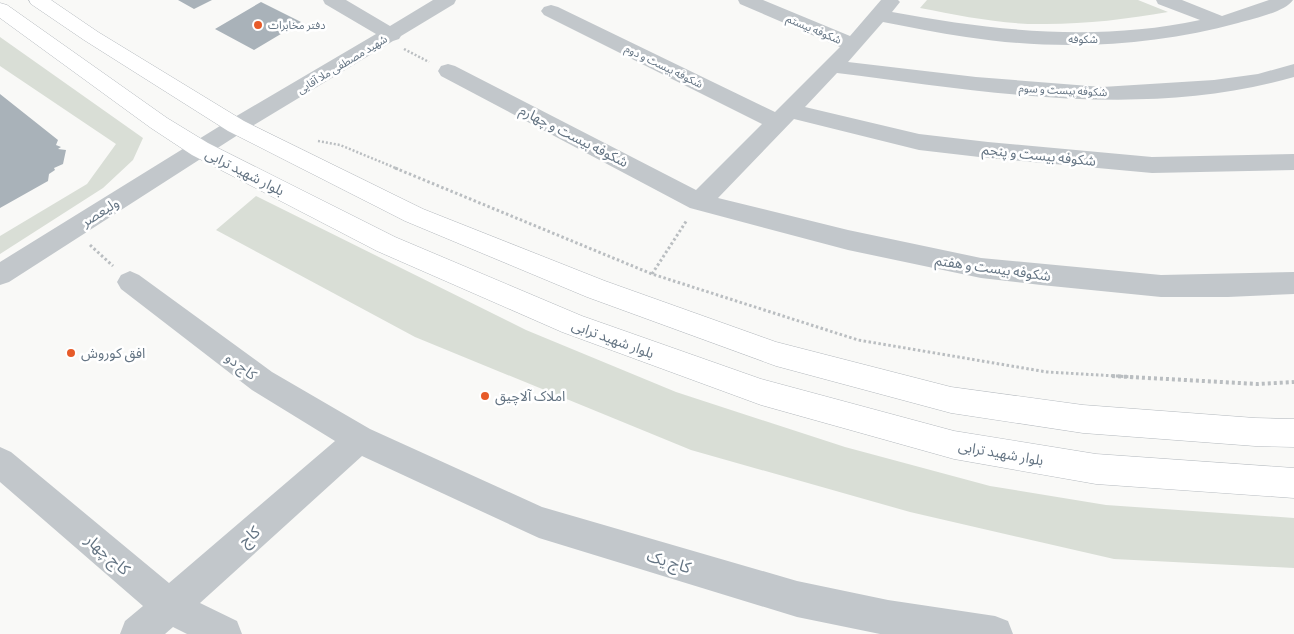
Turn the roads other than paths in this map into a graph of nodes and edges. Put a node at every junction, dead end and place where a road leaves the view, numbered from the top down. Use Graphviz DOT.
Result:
graph roads {
  1 [pos="38,0"];
  2 [pos="332,0"];
  3 [pos="447,0"];
  4 [pos="746,0"];
  5 [pos="1165,0"];
  6 [pos="1284,0"];
  7 [pos="885,8"];
  8 [pos="0,9"];
  9 [pos="551,11"];
  10 [pos="1221,22"];
  11 [pos="388,37"];
  12 [pos="853,45"];
  13 [pos="832,66"];
  14 [pos="1294,70"];
  15 [pos="448,71"];
  16 [pos="782,116"];
  17 [pos="236,126"];
  18 [pos="200,149"];
  19 [pos="1294,162"];
  20 [pos="699,202"];
  21 [pos="0,275"];
  22 [pos="130,282"];
  23 [pos="1294,283"];
  24 [pos="1294,433"];
  25 [pos="360,439"];
  26 [pos="0,462"];
  27 [pos="1294,483"];
  28 [pos="169,606"];
  29 [pos="138,634"];
  30 [pos="224,634"];
  31 [pos="995,634"];
  1 -- 17 [label="main road"];
  2 -- 11 [label="street"];
  3 -- 11 [label="street, شهید مصطفی ملا آقایی"];
  4 -- 12 [label="street, شکوفه بیستم"];
  5 -- 10 [label="street"];
  6 -- 10 [label="street, شکوفه"];
  7 -- 10 [label="street, شکوفه"];
  7 -- 12 [label="street, شکوفه"];
  8 -- 18 [label="main road, بلوار شهید ترابی"];
  9 -- 16 [label="street, شکوفه بیست و دوم"];
  11 -- 17 [label="street, شهید مصطفی ملا آقایی"];
  12 -- 13 [label="street, شکوفه"];
  13 -- 14 [label="street, شکوفه بیست و سوم"];
  13 -- 16 [label="street, شکوفه"];
  15 -- 20 [label="street, شکوفه بیست و چهارم"];
  16 -- 19 [label="street, شکوفه بیست و پنجم"];
  16 -- 20 [label="street, شکوفه"];
  17 -- 18 [label="street, شهید مصطفی ملا آقایی"];
  17 -- 24 [label="main road"];
  18 -- 21 [label="street, ولیعصر"];
  18 -- 27 [label="main road, بلوار شهید ترابی"];
  20 -- 23 [label="street, شکوفه بیست و هفتم"];
  22 -- 25 [label="street, کاج دو"];
  25 -- 28 [label="street, کاج"];
  25 -- 31 [label="street, کاج یک"];
  26 -- 28 [label="street, کاج چهار"];
  28 -- 29 [label="street, کاج"];
  28 -- 30 [label="street, کاج چهار"];
}
